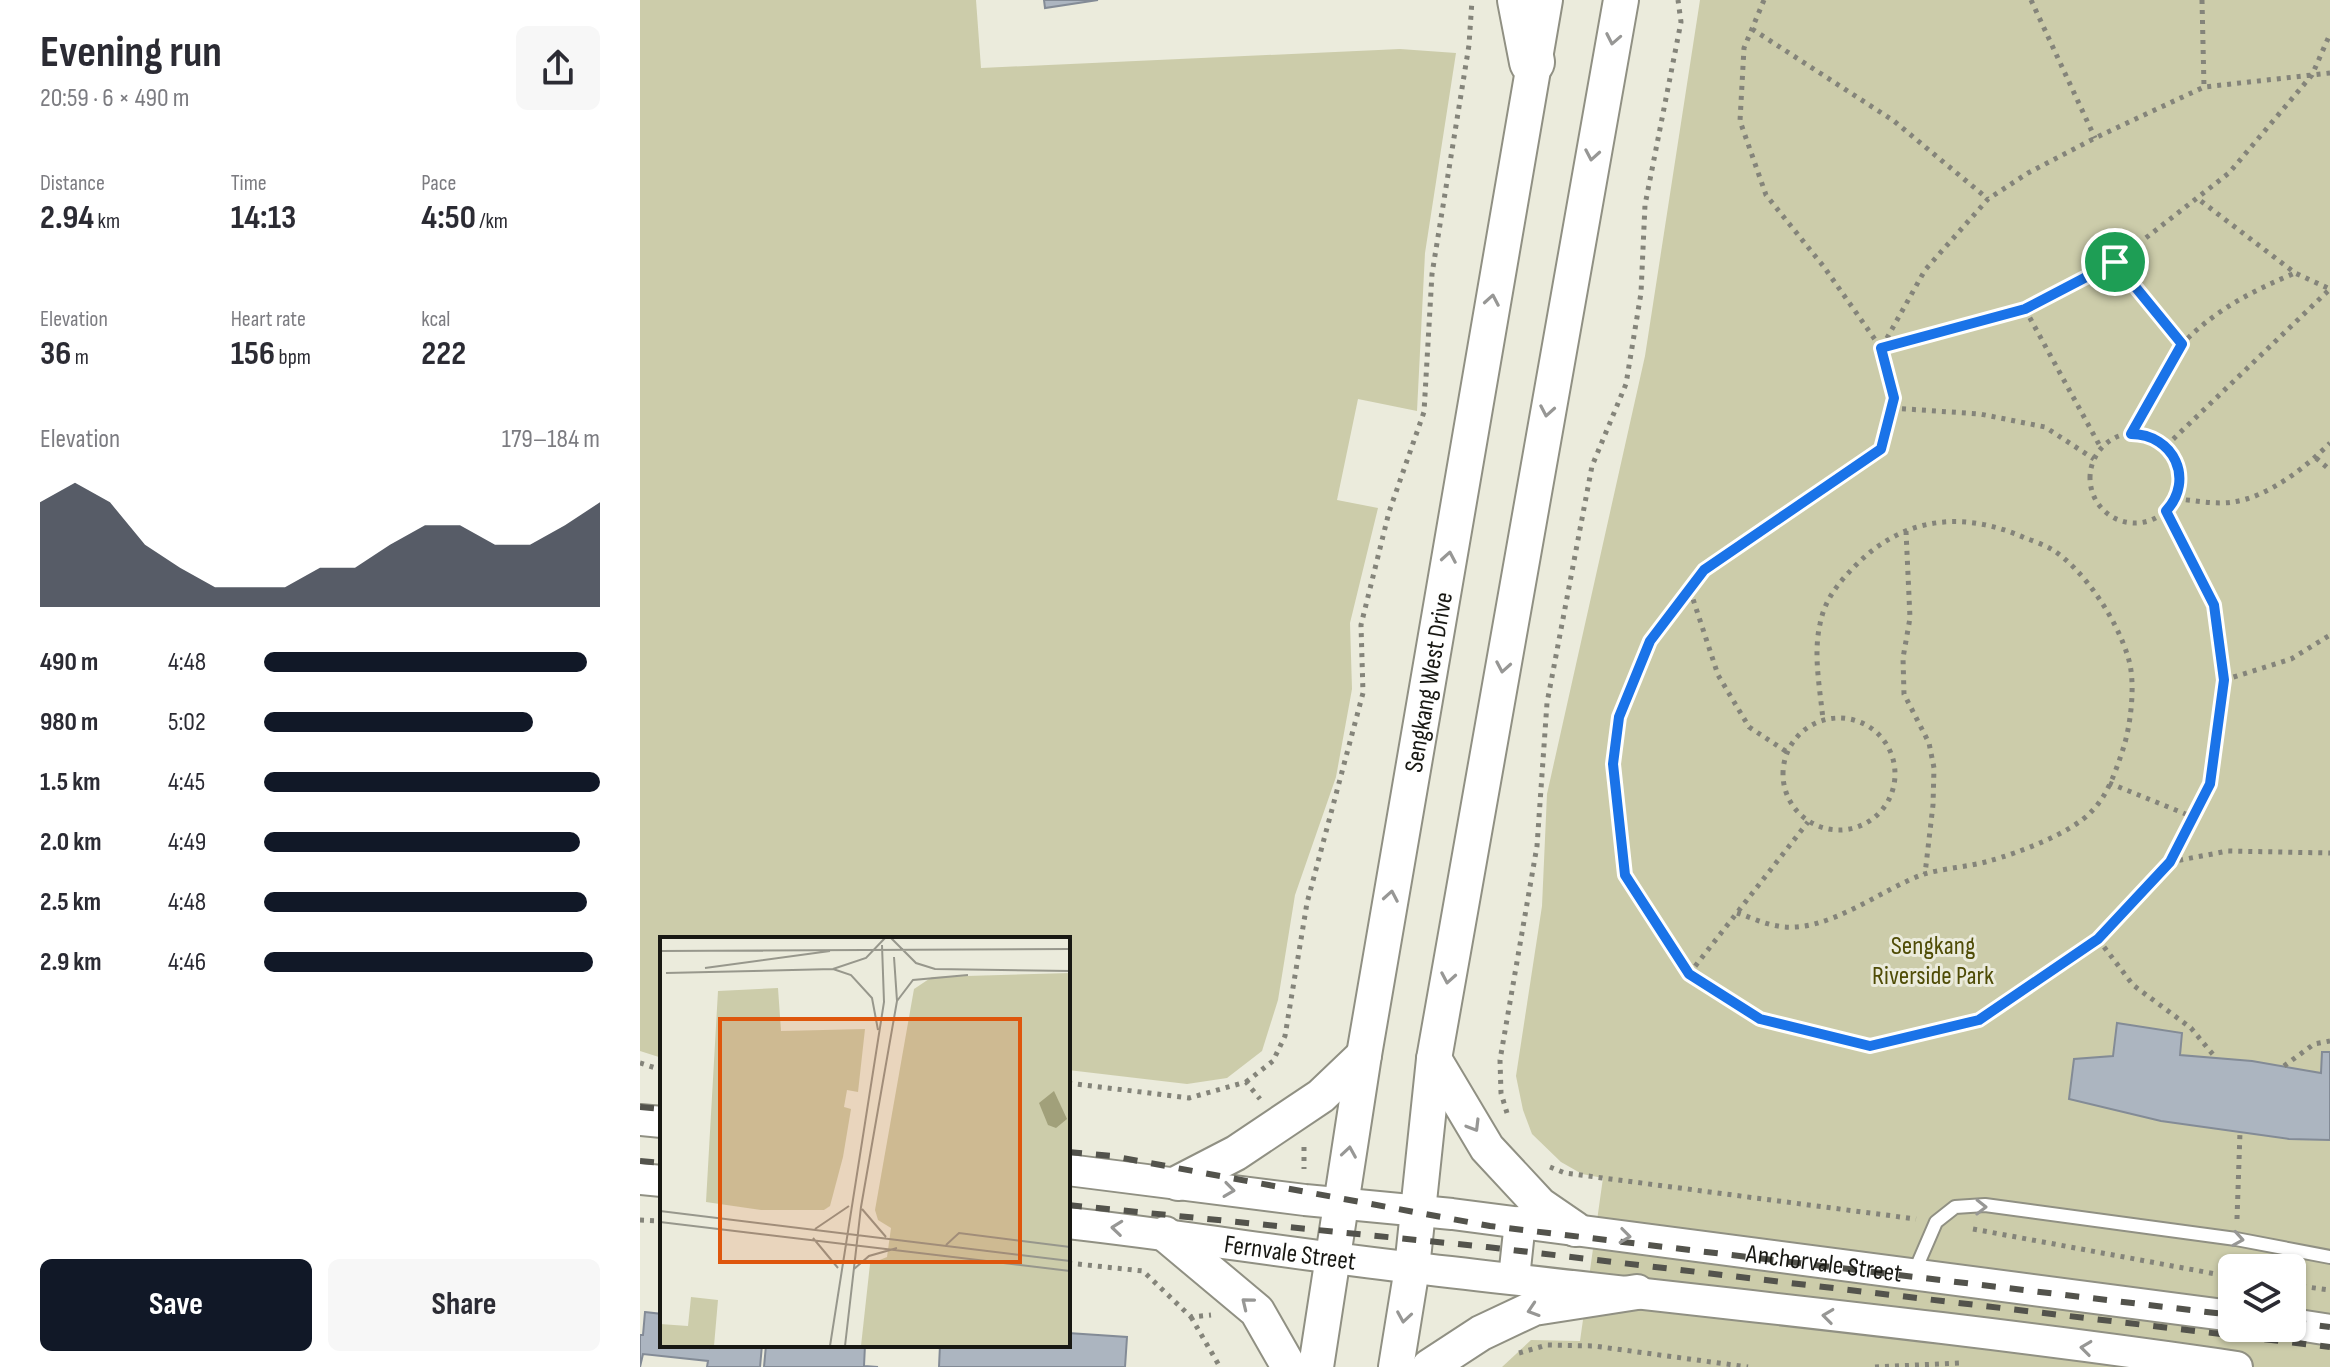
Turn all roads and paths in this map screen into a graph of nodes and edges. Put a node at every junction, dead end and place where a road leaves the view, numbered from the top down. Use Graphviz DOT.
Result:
graph roads {
  1 [pos="1472,0"];
  2 [pos="1520,0"];
  3 [pos="1545,0"];
  4 [pos="1621,0"];
  5 [pos="1678,0"];
  6 [pos="1764,0"];
  7 [pos="2031,0"];
  8 [pos="2202,0"];
  9 [pos="1752,29"];
  10 [pos="2330,34"];
  11 [pos="1532,62"];
  12 [pos="2330,73"];
  13 [pos="2312,75"];
  14 [pos="2204,87"];
  15 [pos="2095,138"];
  16 [pos="2197,198"];
  17 [pos="1988,199"];
  18 [pos="2115,262"];
  19 [pos="2295,273"];
  20 [pos="2025,309"];
  21 [pos="2182,344"];
  22 [pos="1881,348"];
  23 [pos="1892,408"];
  24 [pos="2131,434"];
  25 [pos="2330,443"];
  26 [pos="2166,446"];
  27 [pos="2101,448"];
  28 [pos="2316,458"];
  29 [pos="2094,459"];
  30 [pos="2330,470"];
  31 [pos="2176,499"];
  32 [pos="2166,511"];
  33 [pos="1906,531"];
  34 [pos="1689,589"];
  35 [pos="2330,635"];
  36 [pos="2224,680"];
  37 [pos="1823,720"];
  38 [pos="1787,752"];
  39 [pos="2109,783"];
  40 [pos="2193,817"];
  41 [pos="1808,822"];
  42 [pos="2330,853"];
  43 [pos="2170,862"];
  44 [pos="1925,874"];
  45 [pos="1737,913"];
  46 [pos="2098,939"];
  47 [pos="1689,974"];
  48 [pos="2330,1041"];
  49 [pos="1364,1055"];
  50 [pos="2215,1057"];
  51 [pos="1434,1059"];
  52 [pos="640,1063"];
  53 [pos="2284,1066"];
  54 [pos="660,1069"];
  55 [pos="1246,1082"];
  56 [pos="640,1120"];
  57 [pos="1509,1120"];
  58 [pos="660,1122"];
  59 [pos="2240,1132"];
  60 [pos="1542,1164"];
  61 [pos="1070,1170"];
  62 [pos="640,1179"];
  63 [pos="660,1181"];
  64 [pos="1178,1183"];
  65 [pos="1341,1204"];
  66 [pos="1417,1211"];
  67 [pos="640,1220"];
  68 [pos="660,1221"];
  69 [pos="1520,1222"];
  70 [pos="1936,1222"];
  71 [pos="1070,1223"];
  72 [pos="1575,1229"];
  73 [pos="1165,1234"];
  74 [pos="2236,1239"];
  75 [pos="1333,1257"];
  76 [pos="2330,1257"];
  77 [pos="1412,1268"];
  78 [pos="1914,1273"];
  79 [pos="2218,1274"];
  80 [pos="1514,1278"];
  81 [pos="2306,1287"];
  82 [pos="2330,1290"];
  83 [pos="1637,1292"];
  84 [pos="2218,1314"];
  85 [pos="1191,1317"];
  86 [pos="2306,1326"];
  87 [pos="2330,1330"];
  88 [pos="1220,1367"];
  89 [pos="1289,1367"];
  90 [pos="1316,1367"];
  91 [pos="1396,1367"];
  92 [pos="1429,1367"];
  93 [pos="2237,1367"];
  1 -- 55 [label="path"];
  2 -- 11 [label="highway"];
  3 -- 11 [label="main road, Sengkang West Drive"];
  4 -- 51 [label="main road, one-way"];
  5 -- 57 [label="path"];
  6 -- 9 [label="path"];
  7 -- 15 [label="path"];
  8 -- 14 [label="path"];
  9 -- 17 [label="path"];
  9 -- 22 [label="path"];
  10 -- 13 [label="path"];
  49 -- 11 [label="main road, Sengkang West Drive, one-way"];
  12 -- 13 [label="path"];
  13 -- 14 [label="path"];
  13 -- 16 [label="path"];
  14 -- 15 [label="path"];
  15 -- 17 [label="path"];
  16 -- 18 [label="path"];
  16 -- 19 [label="path"];
  17 -- 22 [label="path"];
  18 -- 20 [label="path"];
  18 -- 21 [label="path"];
  19 -- 21 [label="path"];
  19 -- 26 [label="path"];
  20 -- 22 [label="path"];
  20 -- 27 [label="path"];
  21 -- 24 [label="path"];
  22 -- 23 [label="path"];
  23 -- 29 [label="path"];
  23 -- 34 [label="path"];
  24 -- 26 [label="path"];
  24 -- 27 [label="path"];
  25 -- 28 [label="path"];
  26 -- 31 [label="path"];
  27 -- 29 [label="path"];
  28 -- 30 [label="path"];
  28 -- 31 [label="path"];
  29 -- 32 [label="path"];
  31 -- 32 [label="path"];
  32 -- 36 [label="path"];
  33 -- 37 [label="path"];
  33 -- 39 [label="path"];
  33 -- 44 [label="path"];
  34 -- 38 [label="path"];
  34 -- 47 [label="path"];
  35 -- 36 [label="path"];
  36 -- 40 [label="path"];
  37 -- 38 [label="path"];
  37 -- 41 [label="path"];
  38 -- 41 [label="path"];
  39 -- 40 [label="path"];
  39 -- 44 [label="path"];
  40 -- 43 [label="path"];
  41 -- 45 [label="path"];
  42 -- 43 [label="path"];
  43 -- 46 [label="path"];
  44 -- 45 [label="path"];
  45 -- 47 [label="path"];
  46 -- 47 [label="path"];
  46 -- 50 [label="path"];
  48 -- 53 [label="path"];
  49 -- 64 [label="main road"];
  65 -- 49 [label="main road, Sengkang West Drive, one-way"];
  51 -- 66 [label="main road"];
  51 -- 72 [label="main road, one-way"];
  52 -- 54 [label="path"];
  56 -- 58 [label="street"];
  59 -- 74 [label="path"];
  60 -- 70 [label="path"];
  61 -- 64 [label="street, Fernvale Street"];
  62 -- 63 [label="street"];
  64 -- 65 [label="street, Fernvale Street, one-way"];
  65 -- 66 [label="street, Fernvale Street"];
  65 -- 75 [label="main road, Sengkang West Drive"];
  66 -- 69 [label="street, Anchorvale Street"];
  66 -- 77 [label="main road"];
  67 -- 68 [label="path"];
  69 -- 72 [label="street, Anchorvale Street"];
  69 -- 80 [label="street"];
  70 -- 74 [label="lane, one-way"];
  70 -- 78 [label="lane"];
  70 -- 79 [label="path"];
  73 -- 71 [label="street, Fernvale Street, one-way"];
  72 -- 78 [label="street, Anchorvale Street, one-way"];
  73 -- 75 [label="street, Fernvale Street"];
  89 -- 73 [label="main road, one-way"];
  74 -- 76 [label="lane, one-way"];
  75 -- 77 [label="street, Fernvale Street"];
  75 -- 90 [label="main road, Sengkang West Drive"];
  77 -- 80 [label="street, Fernvale Street"];
  77 -- 91 [label="main road, one-way"];
  78 -- 84 [label="street, Anchorvale Street"];
  80 -- 83 [label="street, Anchorvale Street"];
  81 -- 82 [label="path"];
  83 -- 92 [label="main road, one-way"];
  93 -- 83 [label="street, Anchorvale Street, one-way"];
  85 -- 88 [label="path"];
  86 -- 87 [label="street"];
}
